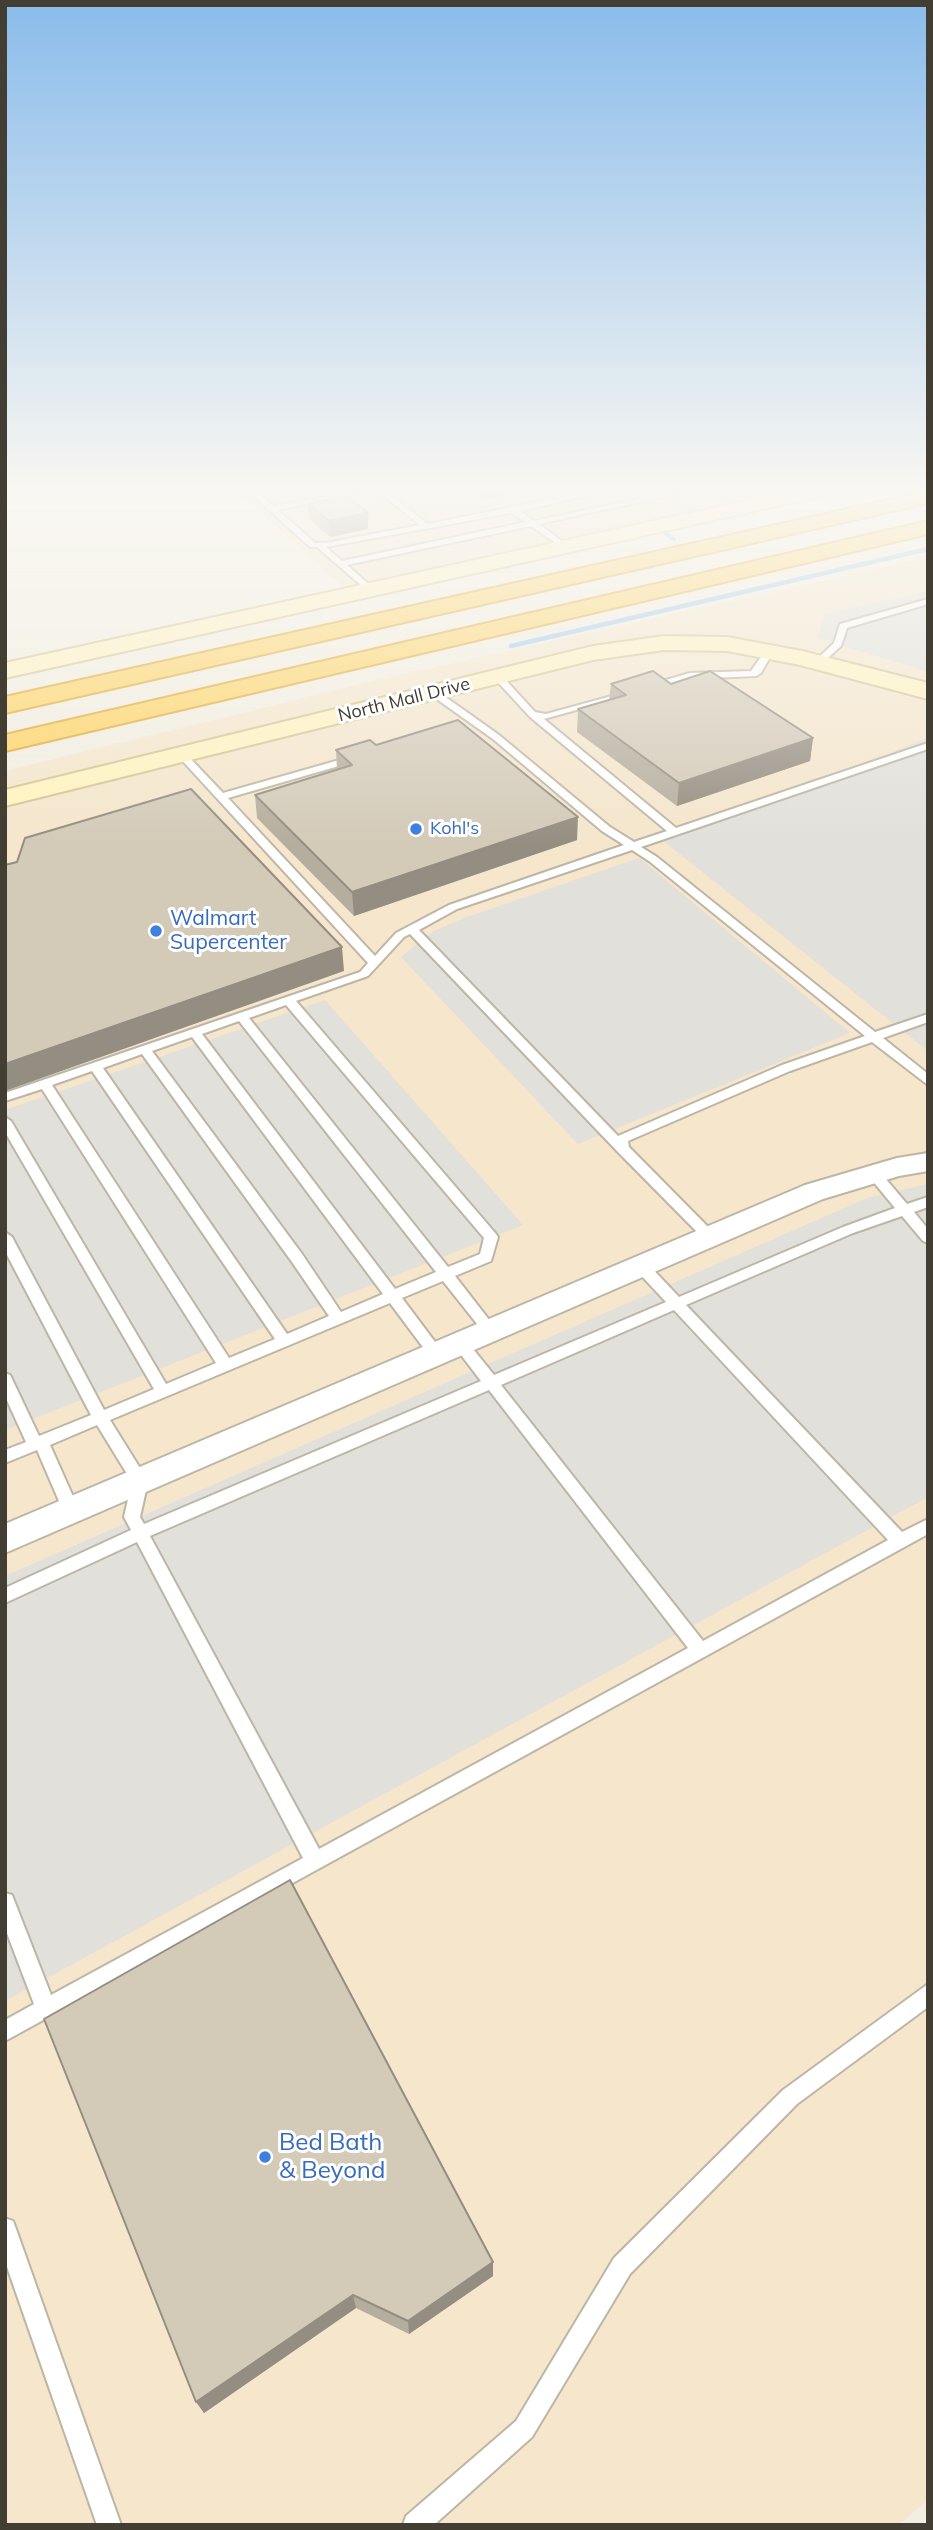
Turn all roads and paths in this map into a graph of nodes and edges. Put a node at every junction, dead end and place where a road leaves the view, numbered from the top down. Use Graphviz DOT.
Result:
graph roads {
  1 [pos="284,609"];
  2 [pos="431,609"];
  3 [pos="577,609"];
  4 [pos="901,609"];
  5 [pos="769,652"];
  6 [pos="818,662"];
  7 [pos="5,671"];
  8 [pos="498,677"];
  9 [pos="928,691"];
  10 [pos="434,693"];
  11 [pos="5,705"];
  12 [pos="532,714"];
  13 [pos="476,723"];
  14 [pos="462,727"];
  15 [pos="5,743"];
  16 [pos="928,746"];
  17 [pos="368,754"];
  18 [pos="182,755"];
  19 [pos="221,797"];
  20 [pos="5,798"];
  21 [pos="674,831"];
  22 [pos="630,845"];
  23 [pos="411,928"];
  24 [pos="374,962"];
  25 [pos="288,1000"];
  26 [pos="241,1016"];
  27 [pos="926,1021"];
  28 [pos="194,1032"];
  29 [pos="871,1036"];
  30 [pos="144,1049"];
  31 [pos="95,1066"];
  32 [pos="928,1081"];
  33 [pos="45,1084"];
  34 [pos="5,1097"];
  35 [pos="5,1121"];
  36 [pos="622,1148"];
  37 [pos="928,1162"];
  38 [pos="874,1174"];
  39 [pos="928,1202"];
  40 [pos="905,1210"];
  41 [pos="709,1236"];
  42 [pos="5,1237"];
  43 [pos="928,1238"];
  44 [pos="641,1266"];
  45 [pos="446,1274"];
  46 [pos="391,1297"];
  47 [pos="677,1304"];
  48 [pos="338,1319"];
  49 [pos="490,1330"];
  50 [pos="284,1341"];
  51 [pos="448,1348"];
  52 [pos="225,1364"];
  53 [pos="5,1379"];
  54 [pos="491,1383"];
  55 [pos="163,1391"];
  56 [pos="100,1417"];
  57 [pos="38,1443"];
  58 [pos="5,1457"];
  59 [pos="140,1481"];
  60 [pos="71,1510"];
  61 [pos="928,1526"];
  62 [pos="140,1533"];
  63 [pos="5,1539"];
  64 [pos="900,1541"];
  65 [pos="5,1596"];
  66 [pos="700,1650"];
  67 [pos="315,1861"];
  68 [pos="5,1902"];
  69 [pos="928,1994"];
  70 [pos="46,2009"];
  71 [pos="5,2031"];
  72 [pos="5,2228"];
  73 [pos="109,2525"];
  74 [pos="415,2525"];
  1 -- 7 [label="street"];
  2 -- 11 [label="highway"];
  3 -- 15 [label="highway"];
  4 -- 6 [label="lane"];
  5 -- 6 [label="street, North Mall Drive"];
  5 -- 8 [label="street, North Mall Drive"];
  5 -- 12 [label="lane"];
  6 -- 9 [label="street, North Mall Drive"];
  8 -- 10 [label="street, North Mall Drive"];
  8 -- 12 [label="lane"];
  10 -- 13 [label="lane"];
  10 -- 18 [label="street, North Mall Drive"];
  12 -- 21 [label="lane"];
  13 -- 14 [label="lane"];
  13 -- 22 [label="lane"];
  16 -- 21 [label="lane"];
  17 -- 19 [label="lane"];
  18 -- 19 [label="lane"];
  18 -- 20 [label="street, North Mall Drive"];
  19 -- 24 [label="lane"];
  21 -- 22 [label="lane"];
  22 -- 23 [label="lane"];
  22 -- 29 [label="lane"];
  23 -- 24 [label="lane"];
  23 -- 36 [label="lane"];
  24 -- 25 [label="lane"];
  25 -- 26 [label="lane"];
  25 -- 45 [label="lane"];
  26 -- 28 [label="lane"];
  26 -- 45 [label="lane"];
  27 -- 29 [label="lane"];
  28 -- 30 [label="lane"];
  28 -- 46 [label="lane"];
  29 -- 32 [label="lane"];
  29 -- 36 [label="lane"];
  30 -- 31 [label="lane"];
  30 -- 48 [label="lane"];
  31 -- 33 [label="lane"];
  31 -- 50 [label="lane"];
  33 -- 34 [label="lane"];
  33 -- 52 [label="lane"];
  35 -- 55 [label="lane"];
  36 -- 41 [label="lane"];
  37 -- 38 [label="street"];
  38 -- 40 [label="lane"];
  38 -- 41 [label="street"];
  39 -- 40 [label="lane"];
  40 -- 43 [label="lane"];
  40 -- 47 [label="lane"];
  41 -- 44 [label="street"];
  42 -- 56 [label="lane"];
  44 -- 47 [label="lane"];
  44 -- 49 [label="street"];
  45 -- 46 [label="lane"];
  45 -- 49 [label="lane"];
  46 -- 48 [label="lane"];
  46 -- 51 [label="lane"];
  47 -- 54 [label="lane"];
  47 -- 64 [label="lane"];
  48 -- 50 [label="lane"];
  49 -- 51 [label="street"];
  50 -- 52 [label="lane"];
  51 -- 54 [label="lane"];
  51 -- 59 [label="street"];
  52 -- 55 [label="lane"];
  53 -- 57 [label="lane"];
  54 -- 62 [label="lane"];
  54 -- 66 [label="lane"];
  55 -- 56 [label="lane"];
  56 -- 57 [label="lane"];
  56 -- 59 [label="lane"];
  57 -- 58 [label="lane"];
  57 -- 60 [label="lane"];
  59 -- 60 [label="street"];
  59 -- 62 [label="lane"];
  60 -- 63 [label="street"];
  61 -- 64 [label="lane"];
  62 -- 65 [label="lane"];
  62 -- 67 [label="lane"];
  64 -- 66 [label="lane"];
  66 -- 67 [label="lane"];
  67 -- 70 [label="lane"];
  68 -- 70 [label="lane"];
  69 -- 74 [label="lane"];
  70 -- 71 [label="lane"];
  72 -- 73 [label="lane"];
}
